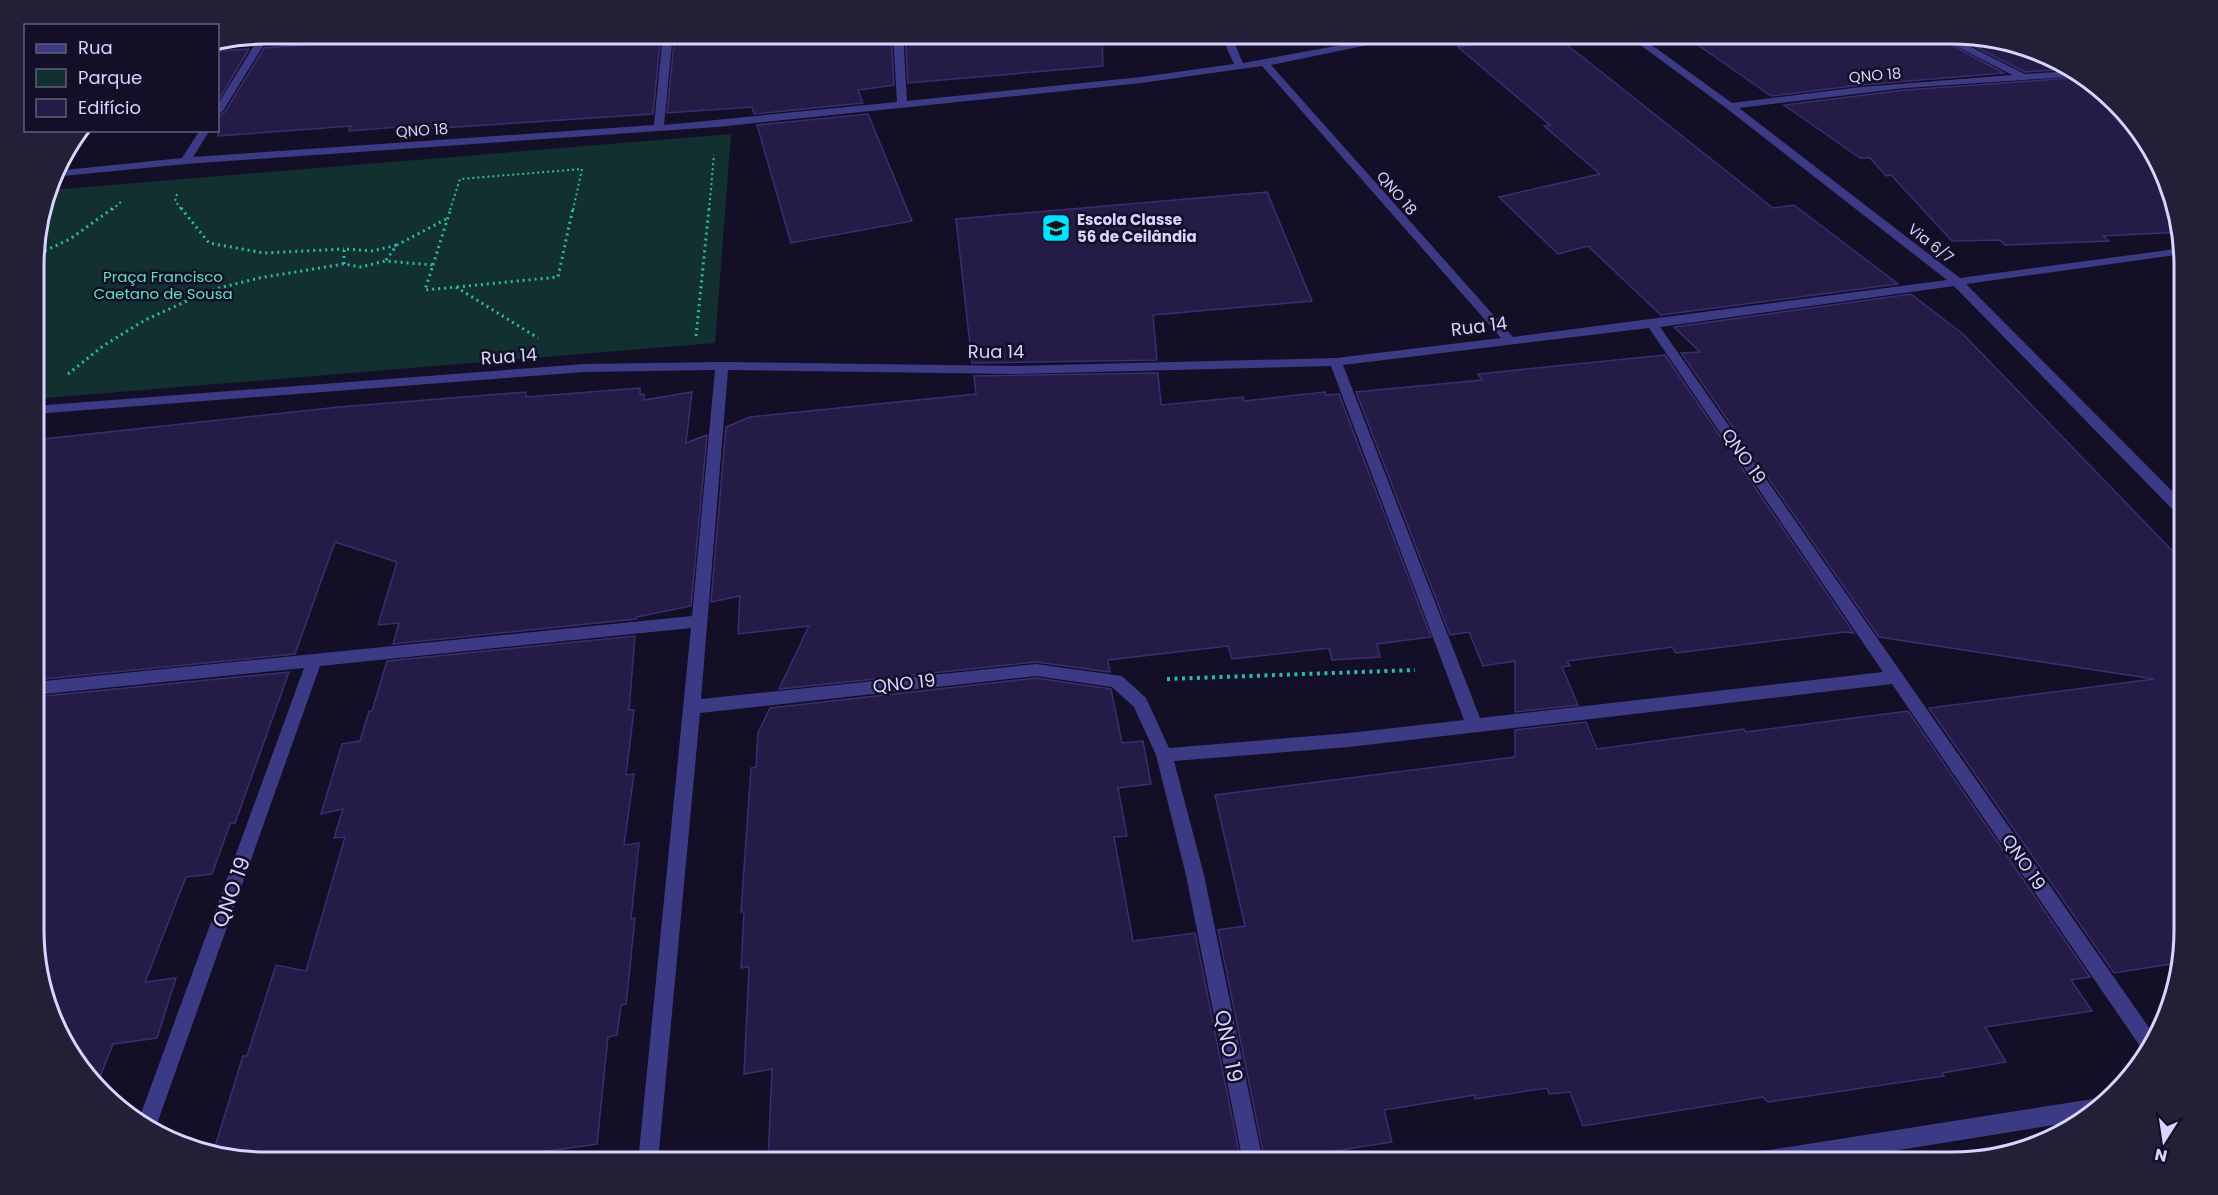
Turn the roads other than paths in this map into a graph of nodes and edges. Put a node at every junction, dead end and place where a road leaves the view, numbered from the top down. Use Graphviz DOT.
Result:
graph roads {
  1 [pos="259,44"];
  2 [pos="667,44"];
  3 [pos="899,44"];
  4 [pos="1230,44"];
  5 [pos="1364,44"];
  6 [pos="1644,44"];
  7 [pos="1958,44"];
  8 [pos="1264,63"];
  9 [pos="1240,66"];
  10 [pos="2066,75"];
  11 [pos="2023,76"];
  12 [pos="902,105"];
  13 [pos="1730,106"];
  14 [pos="219,109"];
  15 [pos="659,128"];
  16 [pos="204,132"];
  17 [pos="186,161"];
  18 [pos="63,173"];
  19 [pos="2174,252"];
  20 [pos="1955,280"];
  21 [pos="1652,324"];
  22 [pos="1510,341"];
  23 [pos="1336,362"];
  24 [pos="722,366"];
  25 [pos="44,409"];
  26 [pos="2174,502"];
  27 [pos="698,621"];
  28 [pos="315,660"];
  29 [pos="1897,676"];
  30 [pos="44,687"];
  31 [pos="692,707"];
  32 [pos="1474,725"];
  33 [pos="1164,755"];
  34 [pos="2146,1039"];
  35 [pos="2081,1111"];
  36 [pos="149,1119"];
  37 [pos="649,1152"];
  38 [pos="1251,1152"];
  39 [pos="1820,1152"];
  1 -- 14 [label="street"];
  2 -- 15 [label="street"];
  3 -- 12 [label="street"];
  4 -- 9 [label="street"];
  5 -- 8 [label="street, QNO 18"];
  6 -- 13 [label="street, Via 6/7"];
  7 -- 11 [label="street, QNO 18"];
  8 -- 9 [label="street, QNO 18"];
  8 -- 22 [label="street, QNO 18"];
  9 -- 12 [label="street, QNO 18"];
  10 -- 11 [label="street, QNO 18"];
  11 -- 13 [label="street, QNO 18"];
  12 -- 15 [label="street, QNO 18"];
  13 -- 20 [label="street, Via 6/7"];
  15 -- 17 [label="street, QNO 18"];
  16 -- 17 [label="street"];
  17 -- 18 [label="street, QNO 18"];
  19 -- 20 [label="street"];
  20 -- 21 [label="street, Rua 14"];
  20 -- 26 [label="street, Via 6/7"];
  21 -- 22 [label="street, Rua 14"];
  21 -- 29 [label="street, QNO 19"];
  22 -- 23 [label="street, Rua 14"];
  23 -- 24 [label="street, Rua 14"];
  23 -- 32 [label="street"];
  24 -- 25 [label="street, Rua 14"];
  24 -- 27 [label="street"];
  27 -- 28 [label="street"];
  27 -- 31 [label="street"];
  28 -- 30 [label="street"];
  28 -- 36 [label="street, QNO 19"];
  29 -- 32 [label="street"];
  29 -- 34 [label="street, QNO 19"];
  31 -- 33 [label="street, QNO 19"];
  31 -- 37 [label="street"];
  32 -- 33 [label="street"];
  33 -- 38 [label="street, QNO 19"];
  35 -- 39 [label="street"];
}
